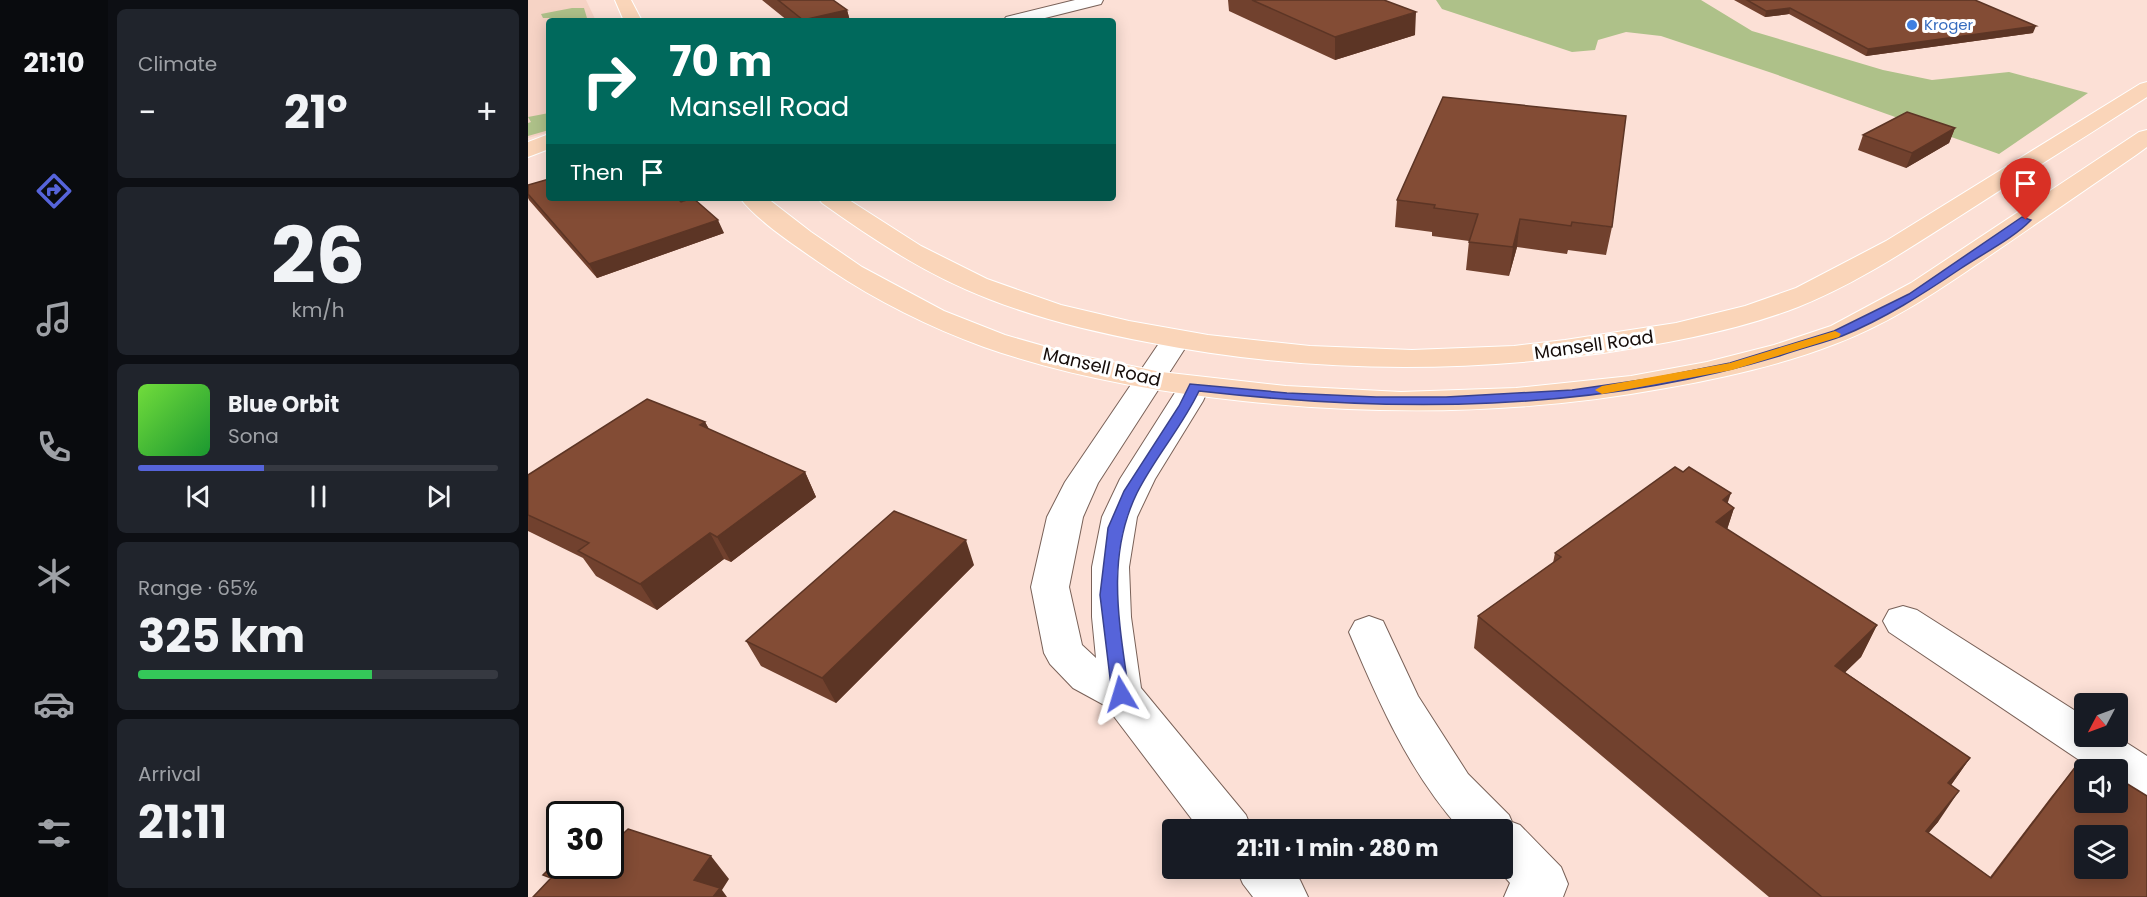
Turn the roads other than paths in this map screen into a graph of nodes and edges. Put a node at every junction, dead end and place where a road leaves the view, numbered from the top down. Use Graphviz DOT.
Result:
graph roads {
  1 [pos="623,0"];
  2 [pos="1095,0"];
  3 [pos="632,18"];
  4 [pos="1024,18"];
  5 [pos="2147,88"];
  6 [pos="2147,137"];
  7 [pos="546,145"];
  8 [pos="528,150"];
  9 [pos="756,201"];
  10 [pos="834,201"];
  11 [pos="1656,336"];
  12 [pos="1176,339"];
  13 [pos="1690,375"];
  14 [pos="1149,379"];
  15 [pos="1194,387"];
  16 [pos="1903,621"];
  17 [pos="1369,632"];
  18 [pos="1121,694"];
  19 [pos="2147,780"];
  20 [pos="1220,819"];
  21 [pos="1482,819"];
  22 [pos="1513,854"];
  23 [pos="1269,879"];
  24 [pos="1544,893"];
  25 [pos="1283,897"];
  1 -- 3 [label="main road"];
  2 -- 4 [label="street"];
  5 -- 11 [label="main road, Mansell Road"];
  6 -- 13 [label="main road, Mansell Road"];
  7 -- 8 [label="main road"];
  9 -- 14 [label="main road, Mansell Road"];
  10 -- 12 [label="main road, Mansell Road"];
  11 -- 12 [label="main road, Mansell Road"];
  11 -- 13 [label="main road"];
  12 -- 14 [label="street"];
  13 -- 15 [label="main road, Mansell Road"];
  14 -- 15 [label="main road, Mansell Road"];
  14 -- 18 [label="street"];
  15 -- 18 [label="street"];
  16 -- 19 [label="street"];
  17 -- 21 [label="street"];
  18 -- 20 [label="street"];
  22 -- 24 [label="street"];
  23 -- 25 [label="street"];
}
